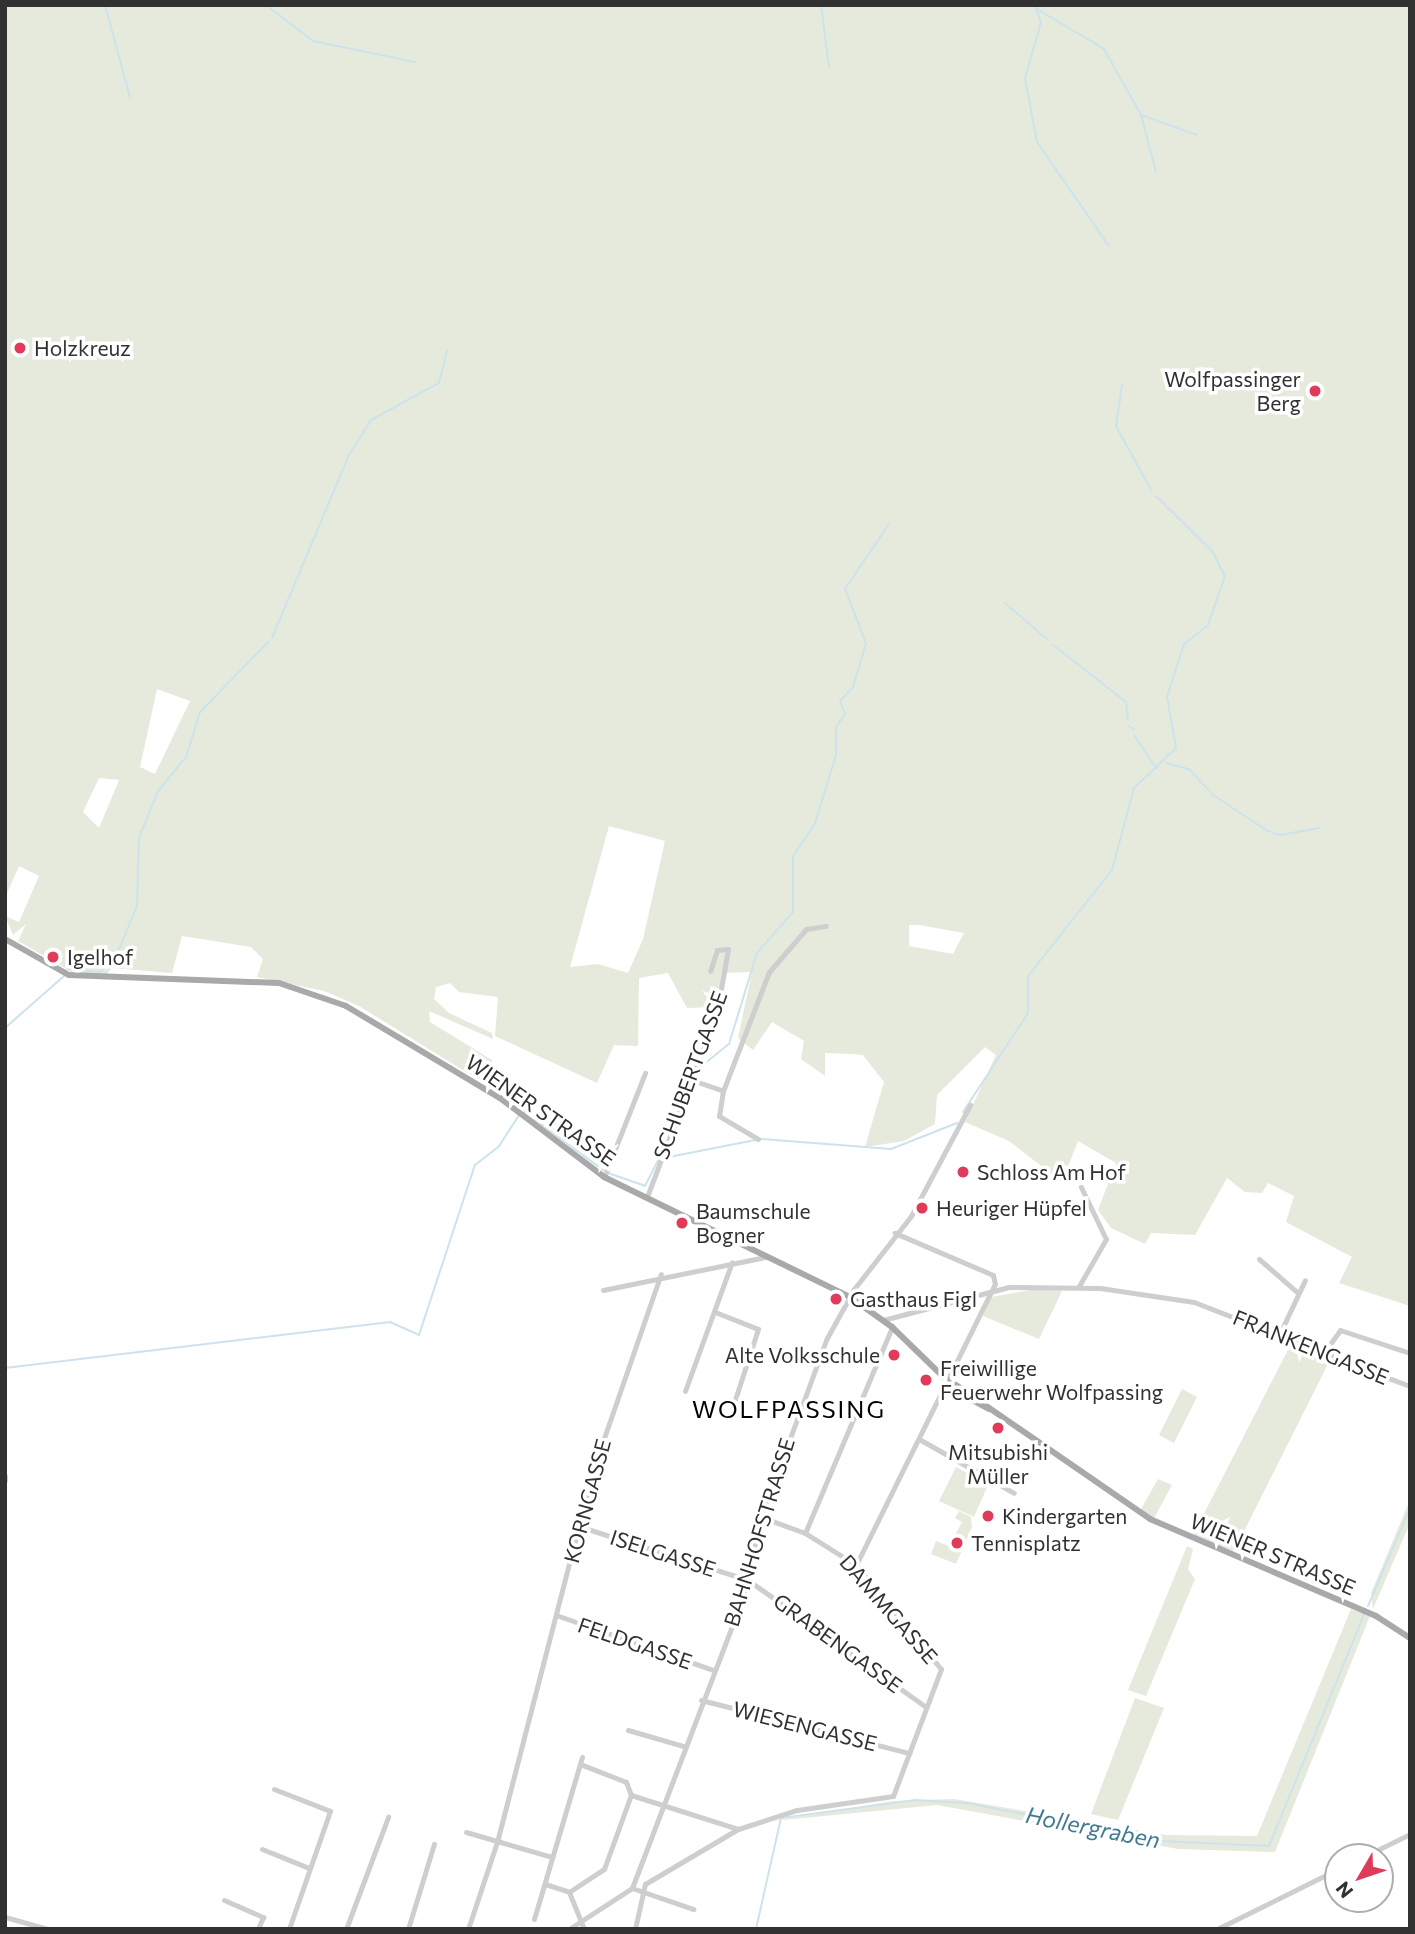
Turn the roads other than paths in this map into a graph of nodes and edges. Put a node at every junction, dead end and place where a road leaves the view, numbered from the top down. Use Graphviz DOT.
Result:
graph roads {
  1 [pos="826,926"];
  2 [pos="5,939"];
  3 [pos="710,971"];
  4 [pos="645,1073"];
  5 [pos="691,1080"];
  6 [pos="723,1091"];
  7 [pos="970,1105"];
  8 [pos="758,1139"];
  9 [pos="605,1173"];
  10 [pos="1081,1187"];
  11 [pos="648,1194"];
  12 [pos="895,1233"];
  13 [pos="765,1257"];
  14 [pos="1259,1259"];
  15 [pos="732,1262"];
  16 [pos="661,1275"];
  17 [pos="1304,1280"];
  18 [pos="1079,1286"];
  19 [pos="603,1290"];
  20 [pos="992,1290"];
  21 [pos="1298,1293"];
  22 [pos="849,1297"];
  23 [pos="715,1312"];
  24 [pos="883,1320"];
  25 [pos="892,1327"];
  26 [pos="1281,1331"];
  27 [pos="1325,1351"];
  28 [pos="1410,1353"];
  29 [pos="948,1381"];
  30 [pos="1410,1386"];
  31 [pos="685,1391"];
  32 [pos="733,1406"];
  33 [pos="919,1438"];
  34 [pos="1014,1493"];
  35 [pos="761,1517"];
  36 [pos="578,1526"];
  37 [pos="805,1533"];
  38 [pos="856,1565"];
  39 [pos="748,1580"];
  40 [pos="556,1615"];
  41 [pos="1410,1638"];
  42 [pos="713,1670"];
  43 [pos="701,1700"];
  44 [pos="926,1707"];
  45 [pos="628,1730"];
  46 [pos="683,1746"];
  47 [pos="909,1753"];
  48 [pos="274,1789"];
  49 [pos="631,1795"];
  50 [pos="662,1805"];
  51 [pos="388,1817"];
  52 [pos="738,1829"];
  53 [pos="466,1832"];
  54 [pos="1410,1835"];
  55 [pos="497,1842"];
  56 [pos="1393,1843"];
  57 [pos="434,1844"];
  58 [pos="262,1849"];
  59 [pos="552,1857"];
  60 [pos="309,1868"];
  61 [pos="1324,1876"];
  62 [pos="545,1884"];
  63 [pos="632,1888"];
  64 [pos="643,1889"];
  65 [pos="569,1892"];
  66 [pos="225,1900"];
  67 [pos="693,1909"];
  68 [pos="5,1916"];
  69 [pos="534,1919"];
  70 [pos="583,1925"];
  71 [pos="48,1929"];
  72 [pos="258,1929"];
  73 [pos="289,1929"];
  74 [pos="346,1929"];
  75 [pos="408,1929"];
  76 [pos="468,1929"];
  77 [pos="569,1929"];
  78 [pos="635,1929"];
  79 [pos="1217,1929"];
  1 -- 6 [label="street"];
  2 -- 9 [label="main road, WIENER STRASSE"];
  3 -- 5 [label="street, SCHUBERTGASSE"];
  4 -- 9 [label="street"];
  5 -- 6 [label="street"];
  5 -- 11 [label="street, SCHUBERTGASSE"];
  6 -- 8 [label="street"];
  7 -- 12 [label="street, BAHNHOFSTRASSE"];
  9 -- 11 [label="main road, WIENER STRASSE"];
  10 -- 18 [label="street"];
  11 -- 13 [label="main road, WIENER STRASSE"];
  12 -- 20 [label="street"];
  12 -- 22 [label="street, BAHNHOFSTRASSE"];
  13 -- 15 [label="street"];
  13 -- 22 [label="main road, WIENER STRASSE"];
  14 -- 21 [label="street"];
  15 -- 16 [label="street"];
  15 -- 23 [label="street"];
  16 -- 19 [label="street"];
  16 -- 36 [label="street, KORNGASSE"];
  17 -- 21 [label="street"];
  18 -- 20 [label="street, FRANKENGASSE"];
  18 -- 26 [label="street, FRANKENGASSE"];
  20 -- 24 [label="street, FRANKENGASSE"];
  20 -- 29 [label="street"];
  21 -- 26 [label="street"];
  22 -- 24 [label="main road, WIENER STRASSE"];
  22 -- 35 [label="street, BAHNHOFSTRASSE"];
  23 -- 31 [label="street"];
  23 -- 32 [label="street"];
  24 -- 25 [label="main road, WIENER STRASSE"];
  25 -- 29 [label="main road, WIENER STRASSE"];
  25 -- 37 [label="street"];
  26 -- 27 [label="street, FRANKENGASSE"];
  27 -- 28 [label="street"];
  27 -- 30 [label="street, FRANKENGASSE"];
  29 -- 33 [label="street"];
  29 -- 41 [label="main road, WIENER STRASSE"];
  33 -- 34 [label="street"];
  33 -- 38 [label="street"];
  35 -- 37 [label="street, DAMMGASSE"];
  35 -- 39 [label="street, BAHNHOFSTRASSE"];
  36 -- 39 [label="street, ISELGASSE"];
  36 -- 40 [label="street, KORNGASSE"];
  37 -- 38 [label="street, DAMMGASSE"];
  38 -- 44 [label="street, DAMMGASSE"];
  39 -- 42 [label="street, BAHNHOFSTRASSE"];
  39 -- 44 [label="street, GRABENGASSE"];
  40 -- 42 [label="street, FELDGASSE"];
  40 -- 55 [label="street, KORNGASSE"];
  42 -- 43 [label="street, BAHNHOFSTRASSE"];
  43 -- 46 [label="street, BAHNHOFSTRASSE"];
  43 -- 47 [label="street, WIESENGASSE"];
  44 -- 47 [label="street, DAMMGASSE"];
  45 -- 46 [label="street"];
  46 -- 50 [label="street, BAHNHOFSTRASSE"];
  47 -- 52 [label="street, DAMMGASSE"];
  48 -- 60 [label="street"];
  49 -- 50 [label="street"];
  49 -- 59 [label="street"];
  49 -- 65 [label="street"];
  50 -- 52 [label="street"];
  50 -- 63 [label="street, BAHNHOFSTRASSE"];
  51 -- 74 [label="street"];
  52 -- 64 [label="street"];
  53 -- 55 [label="street"];
  54 -- 56 [label="street"];
  55 -- 59 [label="street"];
  55 -- 76 [label="street, KORNGASSE"];
  57 -- 75 [label="street"];
  58 -- 60 [label="street"];
  59 -- 62 [label="street"];
  60 -- 73 [label="street"];
  61 -- 79 [label="street"];
  62 -- 65 [label="street"];
  62 -- 69 [label="street"];
  63 -- 64 [label="street"];
  63 -- 70 [label="street"];
  64 -- 67 [label="street"];
  64 -- 78 [label="street"];
  65 -- 70 [label="street"];
  66 -- 72 [label="street"];
  68 -- 71 [label="street"];
  70 -- 77 [label="street"];
}
